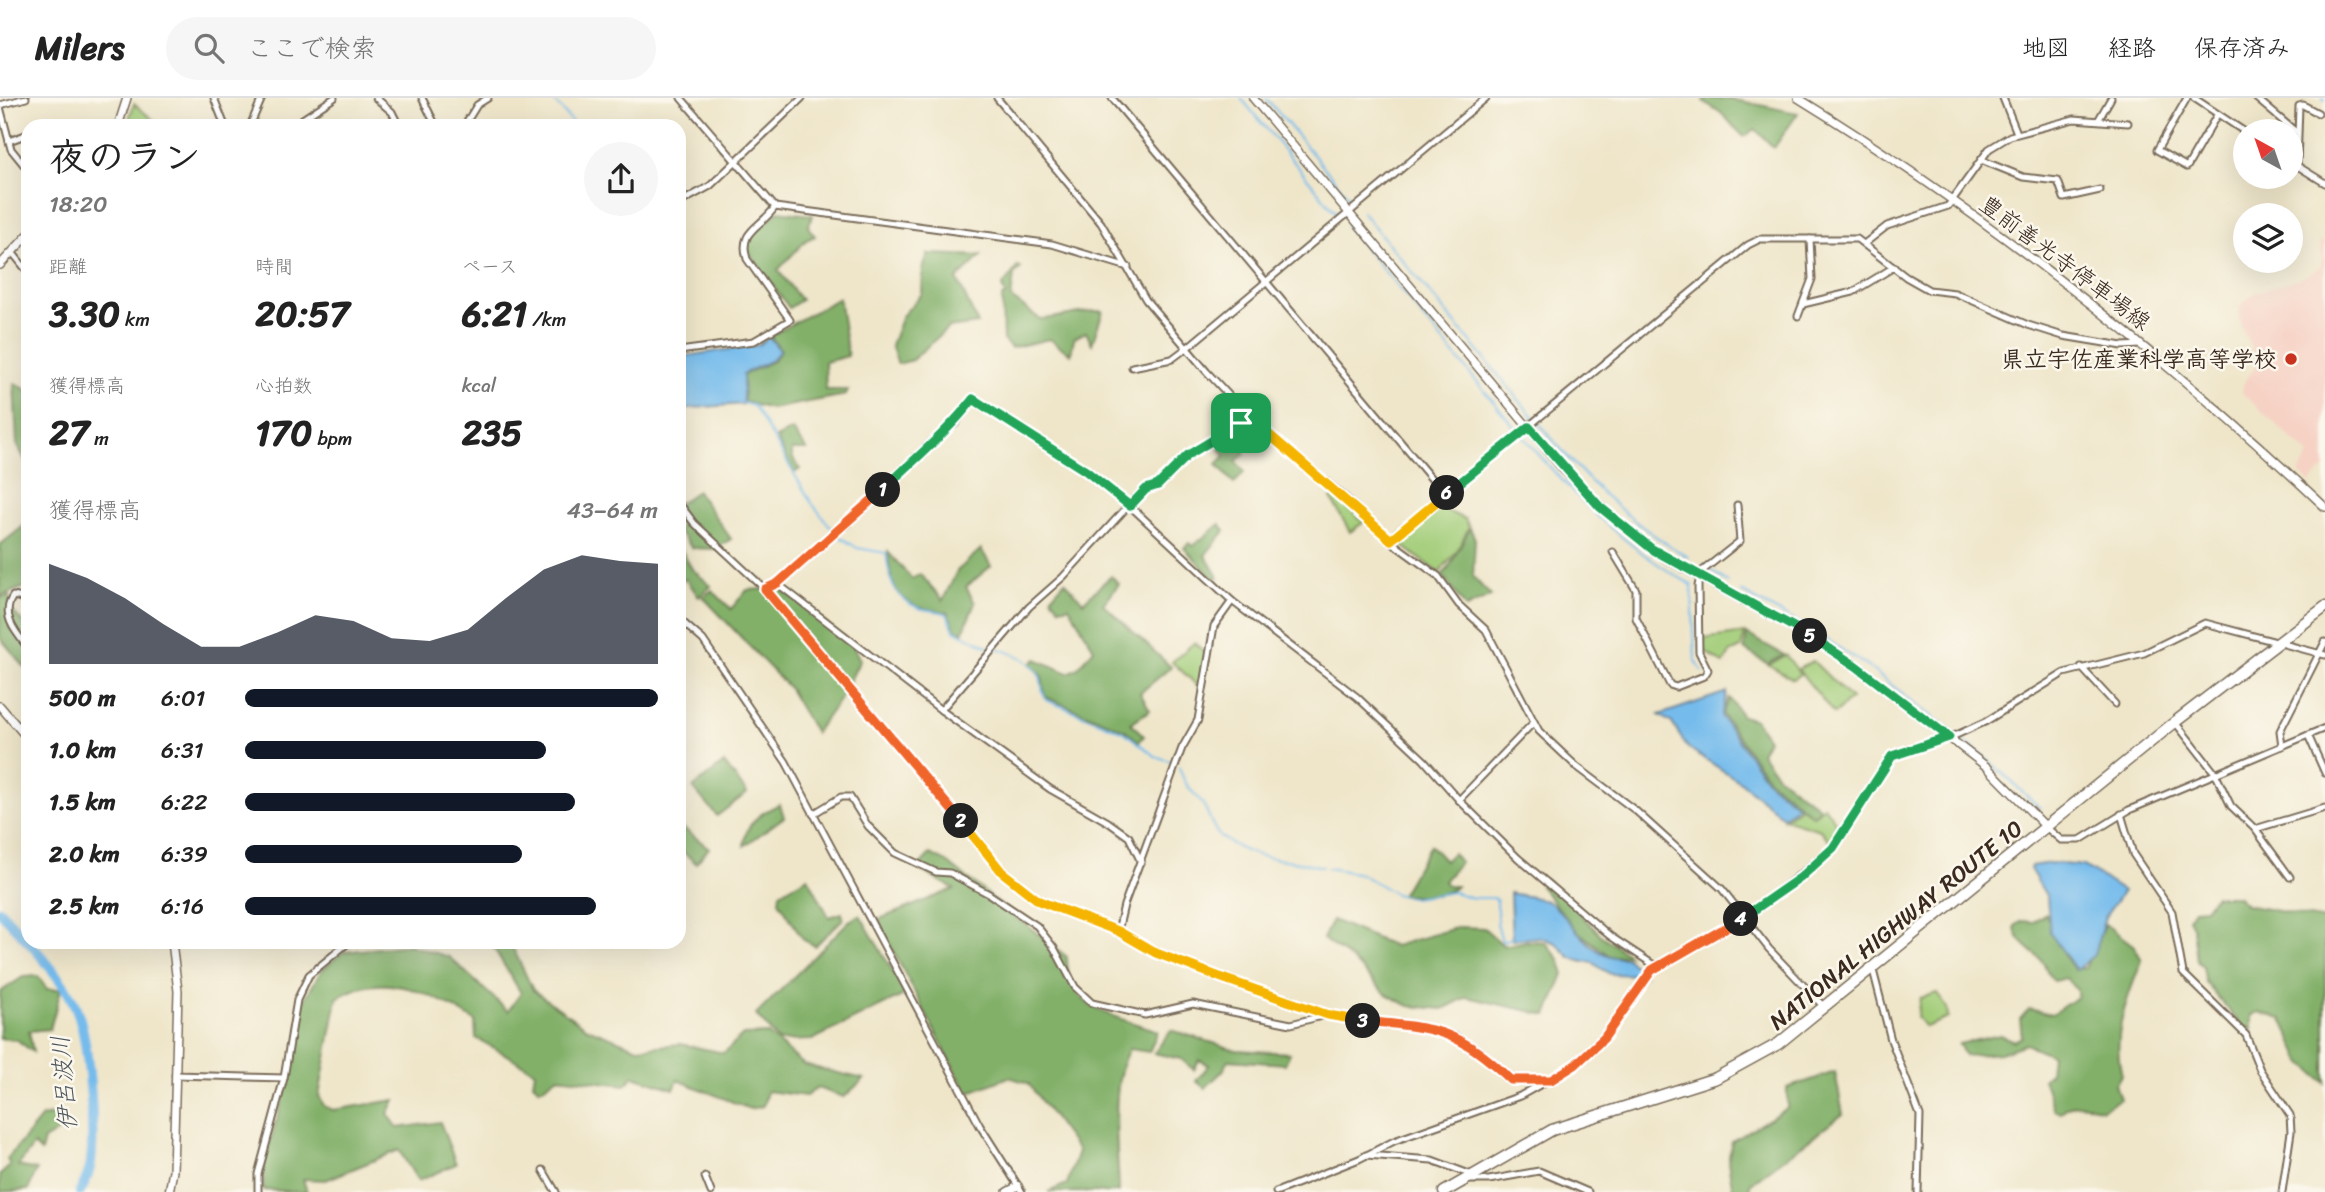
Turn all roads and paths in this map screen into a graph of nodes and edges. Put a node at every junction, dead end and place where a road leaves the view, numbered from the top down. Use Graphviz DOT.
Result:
graph roads {
  1 [pos="26,98"];
  2 [pos="127,98"];
  3 [pos="214,98"];
  4 [pos="262,98"];
  5 [pos="334,98"];
  6 [pos="376,98"];
  7 [pos="386,98"];
  8 [pos="422,98"];
  9 [pos="470,98"];
  10 [pos="488,98"];
  11 [pos="681,98"];
  12 [pos="802,98"];
  13 [pos="997,98"];
  14 [pos="1112,98"];
  15 [pos="1253,98"];
  16 [pos="1486,98"];
  17 [pos="1798,98"];
  18 [pos="2003,98"];
  19 [pos="2111,98"];
  20 [pos="2188,98"];
  21 [pos="2194,98"];
  22 [pos="2256,98"];
  23 [pos="477,105"];
  24 [pos="0,106"];
  25 [pos="388,107"];
  26 [pos="2318,113"];
  27 [pos="2217,115"];
  28 [pos="120,119"];
  29 [pos="222,119"];
  30 [pos="253,119"];
  31 [pos="302,119"];
  32 [pos="395,119"];
  33 [pos="432,119"];
  34 [pos="468,119"];
  35 [pos="2099,119"];
  36 [pos="2281,119"];
  37 [pos="2298,119"];
  38 [pos="2128,123"];
  39 [pos="2233,125"];
  40 [pos="2017,133"];
  41 [pos="21,137"];
  42 [pos="9,141"];
  43 [pos="1981,160"];
  44 [pos="735,162"];
  45 [pos="21,163"];
  46 [pos="2303,170"];
  47 [pos="2325,183"];
  48 [pos="2100,190"];
  49 [pos="686,200"];
  50 [pos="1951,200"];
  51 [pos="775,207"];
  52 [pos="1349,213"];
  53 [pos="1810,239"];
  54 [pos="21,242"];
  55 [pos="1864,244"];
  56 [pos="12,252"];
  57 [pos="21,263"];
  58 [pos="0,265"];
  59 [pos="1128,267"];
  60 [pos="1894,267"];
  61 [pos="1266,282"];
  62 [pos="1803,304"];
  63 [pos="1798,316"];
  64 [pos="2141,345"];
  65 [pos="1188,347"];
  66 [pos="686,350"];
  67 [pos="1132,367"];
  68 [pos="1249,417"];
  69 [pos="1529,427"];
  70 [pos="1445,495"];
  71 [pos="1737,505"];
  72 [pos="1130,506"];
  73 [pos="2325,507"];
  74 [pos="686,511"];
  75 [pos="1391,540"];
  76 [pos="1613,552"];
  77 [pos="1699,577"];
  78 [pos="778,583"];
  79 [pos="765,589"];
  80 [pos="21,598"];
  81 [pos="1232,600"];
  82 [pos="2325,607"];
  83 [pos="686,625"];
  84 [pos="21,637"];
  85 [pos="2325,642"];
  86 [pos="2278,643"];
  87 [pos="2322,654"];
  88 [pos="2081,667"];
  89 [pos="2115,704"];
  90 [pos="0,706"];
  91 [pos="941,710"];
  92 [pos="2175,722"];
  93 [pos="1533,723"];
  94 [pos="2325,728"];
  95 [pos="21,730"];
  96 [pos="2308,735"];
  97 [pos="1954,736"];
  98 [pos="2282,746"];
  99 [pos="2215,773"];
  100 [pos="2325,773"];
  101 [pos="1459,800"];
  102 [pos="2325,808"];
  103 [pos="813,814"];
  104 [pos="2121,814"];
  105 [pos="2047,828"];
  106 [pos="2255,829"];
  107 [pos="1141,862"];
  108 [pos="2290,877"];
  109 [pos="1745,916"];
  110 [pos="1118,931"];
  111 [pos="173,949"];
  112 [pos="339,949"];
  113 [pos="1657,967"];
  114 [pos="1873,970"];
  115 [pos="1825,1008"];
  116 [pos="1328,1015"];
  117 [pos="175,1075"];
  118 [pos="284,1078"];
  119 [pos="1551,1080"];
  120 [pos="1366,1155"];
  121 [pos="543,1170"];
  122 [pos="705,1177"];
  123 [pos="1468,1177"];
  124 [pos="1020,1189"];
  125 [pos="169,1192"];
  126 [pos="258,1192"];
  127 [pos="556,1192"];
  128 [pos="711,1192"];
  129 [pos="1007,1192"];
  130 [pos="1276,1192"];
  131 [pos="1444,1192"];
  132 [pos="1588,1192"];
  133 [pos="1917,1192"];
  134 [pos="2282,1192"];
  1 -- 24 [label="street"];
  2 -- 28 [label="street"];
  3 -- 29 [label="street"];
  4 -- 30 [label="street"];
  5 -- 31 [label="street"];
  6 -- 25 [label="street"];
  7 -- 25 [label="street"];
  8 -- 33 [label="street"];
  9 -- 23 [label="street"];
  10 -- 23 [label="street"];
  11 -- 44 [label="street"];
  12 -- 44 [label="street"];
  13 -- 59 [label="street"];
  14 -- 61 [label="street"];
  15 -- 52 [label="street"];
  16 -- 52 [label="street"];
  17 -- 50 [label="street, 豊前善光寺停車場線"];
  18 -- 40 [label="street"];
  19 -- 35 [label="street"];
  20 -- 27 [label="street"];
  21 -- 27 [label="street"];
  22 -- 36 [label="street"];
  23 -- 34 [label="street"];
  24 -- 42 [label="street"];
  25 -- 32 [label="street"];
  26 -- 37 [label="street"];
  27 -- 39 [label="street"];
  35 -- 38 [label="street"];
  35 -- 40 [label="street"];
  40 -- 43 [label="street"];
  41 -- 42 [label="street"];
  42 -- 45 [label="street"];
  43 -- 48 [label="street"];
  43 -- 50 [label="street"];
  44 -- 49 [label="street"];
  44 -- 51 [label="street"];
  46 -- 47 [label="street"];
  50 -- 55 [label="street"];
  50 -- 64 [label="street, 豊前善光寺停車場線"];
  51 -- 59 [label="street"];
  51 -- 66 [label="street"];
  52 -- 61 [label="street"];
  52 -- 69 [label="street"];
  53 -- 55 [label="street"];
  53 -- 62 [label="street"];
  53 -- 69 [label="street"];
  54 -- 56 [label="street"];
  55 -- 60 [label="street"];
  56 -- 57 [label="street"];
  56 -- 58 [label="street"];
  59 -- 65 [label="street"];
  60 -- 62 [label="street"];
  60 -- 64 [label="street"];
  61 -- 65 [label="street"];
  61 -- 70 [label="street"];
  62 -- 63 [label="street"];
  64 -- 73 [label="street, 豊前善光寺停車場線"];
  65 -- 67 [label="street"];
  65 -- 68 [label="street"];
  68 -- 72 [label="street"];
  68 -- 75 [label="street"];
  69 -- 70 [label="street"];
  69 -- 77 [label="street"];
  70 -- 75 [label="street"];
  71 -- 77 [label="street"];
  72 -- 78 [label="street"];
  72 -- 81 [label="street"];
  72 -- 91 [label="street"];
  74 -- 79 [label="street"];
  75 -- 93 [label="street"];
  76 -- 77 [label="street"];
  77 -- 97 [label="street"];
  78 -- 79 [label="street"];
  78 -- 91 [label="street"];
  79 -- 110 [label="street"];
  80 -- 84 [label="street"];
  81 -- 101 [label="street"];
  81 -- 107 [label="street"];
  82 -- 86 [label="highway, NATIONAL HIGHWAY ROUTE 10"];
  83 -- 103 [label="street"];
  85 -- 87 [label="street"];
  86 -- 87 [label="street"];
  86 -- 88 [label="street"];
  86 -- 92 [label="highway, NATIONAL HIGHWAY ROUTE 10"];
  87 -- 98 [label="street"];
  88 -- 89 [label="street"];
  88 -- 97 [label="street"];
  90 -- 95 [label="street"];
  91 -- 107 [label="street"];
  92 -- 99 [label="street"];
  92 -- 105 [label="highway, NATIONAL HIGHWAY ROUTE 10"];
  93 -- 101 [label="street"];
  93 -- 109 [label="street"];
  94 -- 96 [label="street"];
  96 -- 98 [label="street"];
  96 -- 100 [label="street"];
  97 -- 105 [label="street"];
  97 -- 109 [label="street"];
  98 -- 99 [label="street"];
  99 -- 104 [label="street"];
  99 -- 106 [label="street"];
  101 -- 113 [label="street"];
  102 -- 106 [label="street"];
  103 -- 116 [label="street"];
  103 -- 124 [label="street"];
  104 -- 105 [label="street"];
  104 -- 134 [label="street"];
  105 -- 114 [label="highway, NATIONAL HIGHWAY ROUTE 10"];
  106 -- 108 [label="street"];
  107 -- 110 [label="street"];
  109 -- 113 [label="street"];
  109 -- 115 [label="street"];
  110 -- 116 [label="street"];
  111 -- 117 [label="street"];
  112 -- 118 [label="street"];
  113 -- 119 [label="street"];
  114 -- 115 [label="highway, NATIONAL HIGHWAY ROUTE 10"];
  114 -- 133 [label="street"];
  115 -- 123 [label="highway, NATIONAL HIGHWAY ROUTE 10"];
  116 -- 119 [label="street"];
  117 -- 118 [label="street"];
  117 -- 125 [label="street"];
  118 -- 126 [label="street"];
  119 -- 120 [label="street"];
  120 -- 123 [label="street"];
  120 -- 130 [label="street"];
  121 -- 127 [label="street"];
  122 -- 128 [label="street"];
  123 -- 131 [label="highway, NATIONAL HIGHWAY ROUTE 10"];
  123 -- 132 [label="street"];
  124 -- 129 [label="street"];
}
